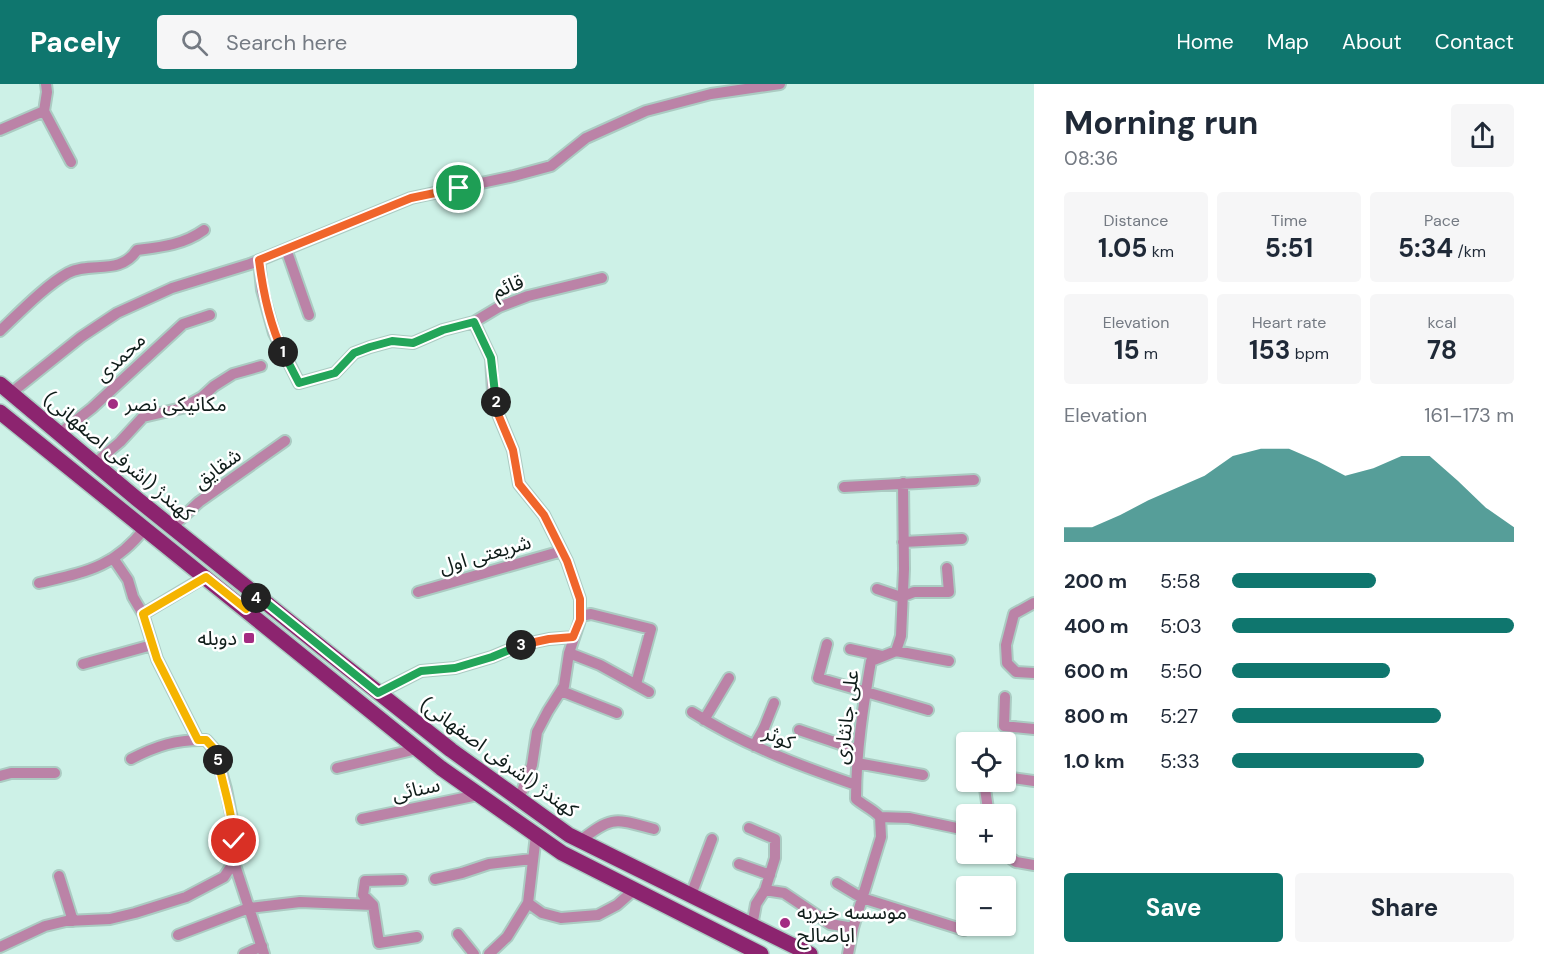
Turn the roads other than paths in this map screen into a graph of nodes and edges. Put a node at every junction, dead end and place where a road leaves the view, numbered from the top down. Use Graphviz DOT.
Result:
graph roads {
  1 [pos="45,84"];
  2 [pos="780,84"];
  3 [pos="44,111"];
  4 [pos="0,130"];
  5 [pos="71,162"];
  6 [pos="204,230"];
  7 [pos="286,249"];
  8 [pos="259,260"];
  9 [pos="602,278"];
  10 [pos="210,315"];
  11 [pos="309,315"];
  12 [pos="474,322"];
  13 [pos="0,331"];
  14 [pos="261,366"];
  15 [pos="5,388"];
  16 [pos="2,415"];
  17 [pos="59,434"];
  18 [pos="285,441"];
  19 [pos="95,464"];
  20 [pos="974,480"];
  21 [pos="903,483"];
  22 [pos="844,487"];
  23 [pos="172,527"];
  24 [pos="146,528"];
  25 [pos="962,539"];
  26 [pos="903,542"];
  27 [pos="562,551"];
  28 [pos="113,558"];
  29 [pos="947,568"];
  30 [pos="206,577"];
  31 [pos="39,583"];
  32 [pos="877,590"];
  33 [pos="418,592"];
  34 [pos="258,596"];
  35 [pos="902,597"];
  36 [pos="1034,603"];
  37 [pos="246,609"];
  38 [pos="143,614"];
  39 [pos="580,616"];
  40 [pos="573,637"];
  41 [pos="827,644"];
  42 [pos="152,645"];
  43 [pos="850,649"];
  44 [pos="896,651"];
  45 [pos="569,653"];
  46 [pos="882,656"];
  47 [pos="949,661"];
  48 [pos="83,664"];
  49 [pos="1034,674"];
  50 [pos="729,678"];
  51 [pos="636,684"];
  52 [pos="561,691"];
  53 [pos="866,691"];
  54 [pos="649,692"];
  55 [pos="378,693"];
  56 [pos="1005,697"];
  57 [pos="774,703"];
  58 [pos="928,710"];
  59 [pos="692,712"];
  60 [pos="617,713"];
  61 [pos="704,720"];
  62 [pos="1034,729"];
  63 [pos="799,730"];
  64 [pos="198,740"];
  65 [pos="754,746"];
  66 [pos="417,748"];
  67 [pos="858,750"];
  68 [pos="131,759"];
  69 [pos="857,764"];
  70 [pos="337,768"];
  71 [pos="55,773"];
  72 [pos="923,775"];
  73 [pos="0,776"];
  74 [pos="1016,779"];
  75 [pos="1034,781"];
  76 [pos="856,785"];
  77 [pos="478,795"];
  78 [pos="519,799"];
  79 [pos="880,817"];
  80 [pos="362,819"];
  81 [pos="749,828"];
  82 [pos="956,828"];
  83 [pos="654,829"];
  84 [pos="536,835"];
  85 [pos="712,839"];
  86 [pos="580,841"];
  87 [pos="532,860"];
  88 [pos="234,862"];
  89 [pos="1016,862"];
  90 [pos="739,864"];
  91 [pos="1034,865"];
  92 [pos="770,875"];
  93 [pos="59,876"];
  94 [pos="435,879"];
  95 [pos="402,880"];
  96 [pos="837,883"];
  97 [pos="634,890"];
  98 [pos="765,890"];
  99 [pos="691,896"];
  100 [pos="862,898"];
  101 [pos="528,903"];
  102 [pos="373,905"];
  103 [pos="249,908"];
  104 [pos="680,914"];
  105 [pos="73,921"];
  106 [pos="752,926"];
  107 [pos="956,927"];
  108 [pos="853,928"];
  109 [pos="769,933"];
  110 [pos="458,934"];
  111 [pos="178,935"];
  112 [pos="417,938"];
  113 [pos="0,947"];
  114 [pos="263,950"];
  115 [pos="244,954"];
  116 [pos="474,954"];
  117 [pos="489,954"];
  118 [pos="761,954"];
  119 [pos="810,954"];
  120 [pos="848,954"];
  1 -- 3 [label="street"];
  2 -- 7 [label="street"];
  3 -- 4 [label="street"];
  3 -- 5 [label="street"];
  6 -- 13 [label="street"];
  7 -- 8 [label="street"];
  7 -- 11 [label="street"];
  8 -- 12 [label="street, قائم"];
  8 -- 15 [label="street"];
  9 -- 12 [label="street, قائم"];
  10 -- 17 [label="street, محمدی"];
  12 -- 27 [label="street"];
  14 -- 19 [label="street"];
  15 -- 17 [label="main road, کهندژ (اشرفی اصفهانی)"];
  16 -- 24 [label="main road, کهندژ (اشرفی اصفهانی)"];
  17 -- 19 [label="main road, کهندژ (اشرفی اصفهانی)"];
  18 -- 23 [label="street, شقایق"];
  19 -- 23 [label="main road, کهندژ (اشرفی اصفهانی)"];
  20 -- 21 [label="street"];
  21 -- 22 [label="street"];
  21 -- 26 [label="street"];
  23 -- 34 [label="main road, کهندژ (اشرفی اصفهانی)"];
  24 -- 28 [label="street"];
  24 -- 30 [label="main road, کهندژ (اشرفی اصفهانی)"];
  25 -- 26 [label="street"];
  26 -- 35 [label="street"];
  27 -- 33 [label="street, شریعتی اول"];
  27 -- 39 [label="street"];
  28 -- 31 [label="street"];
  28 -- 38 [label="street"];
  29 -- 35 [label="street"];
  30 -- 37 [label="main road, کهندژ (اشرفی اصفهانی)"];
  30 -- 38 [label="street"];
  32 -- 35 [label="street"];
  34 -- 37 [label="main road"];
  34 -- 55 [label="main road, کهندژ (اشرفی اصفهانی)"];
  35 -- 44 [label="street"];
  36 -- 49 [label="street"];
  37 -- 66 [label="main road, کهندژ (اشرفی اصفهانی)"];
  38 -- 42 [label="street"];
  39 -- 40 [label="street"];
  39 -- 51 [label="street"];
  40 -- 45 [label="street"];
  40 -- 55 [label="street"];
  41 -- 53 [label="street"];
  42 -- 48 [label="street"];
  42 -- 64 [label="street"];
  43 -- 46 [label="street"];
  44 -- 46 [label="street, علی جانثاری"];
  44 -- 47 [label="street"];
  45 -- 51 [label="street"];
  45 -- 52 [label="street"];
  46 -- 53 [label="street, علی جانثاری"];
  50 -- 61 [label="street"];
  51 -- 54 [label="street"];
  52 -- 60 [label="street"];
  52 -- 78 [label="street"];
  53 -- 58 [label="street"];
  53 -- 67 [label="street, علی جانثاری"];
  55 -- 78 [label="main road, کهندژ (اشرفی اصفهانی)"];
  56 -- 62 [label="street"];
  57 -- 65 [label="street"];
  59 -- 61 [label="street, کوثر"];
  61 -- 65 [label="street, کوثر"];
  63 -- 67 [label="street"];
  64 -- 68 [label="street"];
  64 -- 88 [label="street"];
  65 -- 76 [label="street, کوثر"];
  66 -- 70 [label="street"];
  66 -- 77 [label="main road, کهندژ (اشرفی اصفهانی)"];
  67 -- 69 [label="street, علی جانثاری"];
  69 -- 72 [label="street"];
  69 -- 76 [label="street, علی جانثاری"];
  71 -- 73 [label="street"];
  74 -- 75 [label="street"];
  76 -- 79 [label="street, علی جانثاری"];
  77 -- 80 [label="street, سنائی"];
  77 -- 84 [label="main road, کهندژ (اشرفی اصفهانی)"];
  78 -- 86 [label="main road, کهندژ (اشرفی اصفهانی)"];
  79 -- 82 [label="street"];
  79 -- 100 [label="street"];
  81 -- 92 [label="street"];
  83 -- 86 [label="street"];
  84 -- 87 [label="street"];
  84 -- 97 [label="main road, کهندژ (اشرفی اصفهانی)"];
  85 -- 99 [label="street"];
  86 -- 99 [label="main road, کهندژ (اشرفی اصفهانی)"];
  87 -- 94 [label="street"];
  87 -- 101 [label="street"];
  88 -- 103 [label="street"];
  88 -- 105 [label="street"];
  89 -- 91 [label="street"];
  90 -- 92 [label="street"];
  92 -- 98 [label="street"];
  93 -- 105 [label="street"];
  95 -- 102 [label="street"];
  96 -- 100 [label="street"];
  97 -- 101 [label="street"];
  97 -- 104 [label="main road, کهندژ (اشرفی اصفهانی)"];
  98 -- 106 [label="street"];
  98 -- 108 [label="street"];
  99 -- 106 [label="main road, کهندژ (اشرفی اصفهانی)"];
  100 -- 107 [label="street"];
  100 -- 108 [label="street"];
  101 -- 117 [label="street"];
  102 -- 103 [label="street"];
  102 -- 112 [label="street"];
  103 -- 111 [label="street"];
  103 -- 114 [label="street"];
  104 -- 109 [label="main road"];
  104 -- 118 [label="main road, کهندژ (اشرفی اصفهانی)"];
  105 -- 113 [label="street"];
  106 -- 109 [label="main road, کهندژ (اشرفی اصفهانی)"];
  108 -- 120 [label="street"];
  109 -- 119 [label="main road, کهندژ (اشرفی اصفهانی)"];
  110 -- 116 [label="street"];
  114 -- 115 [label="street"];
}
